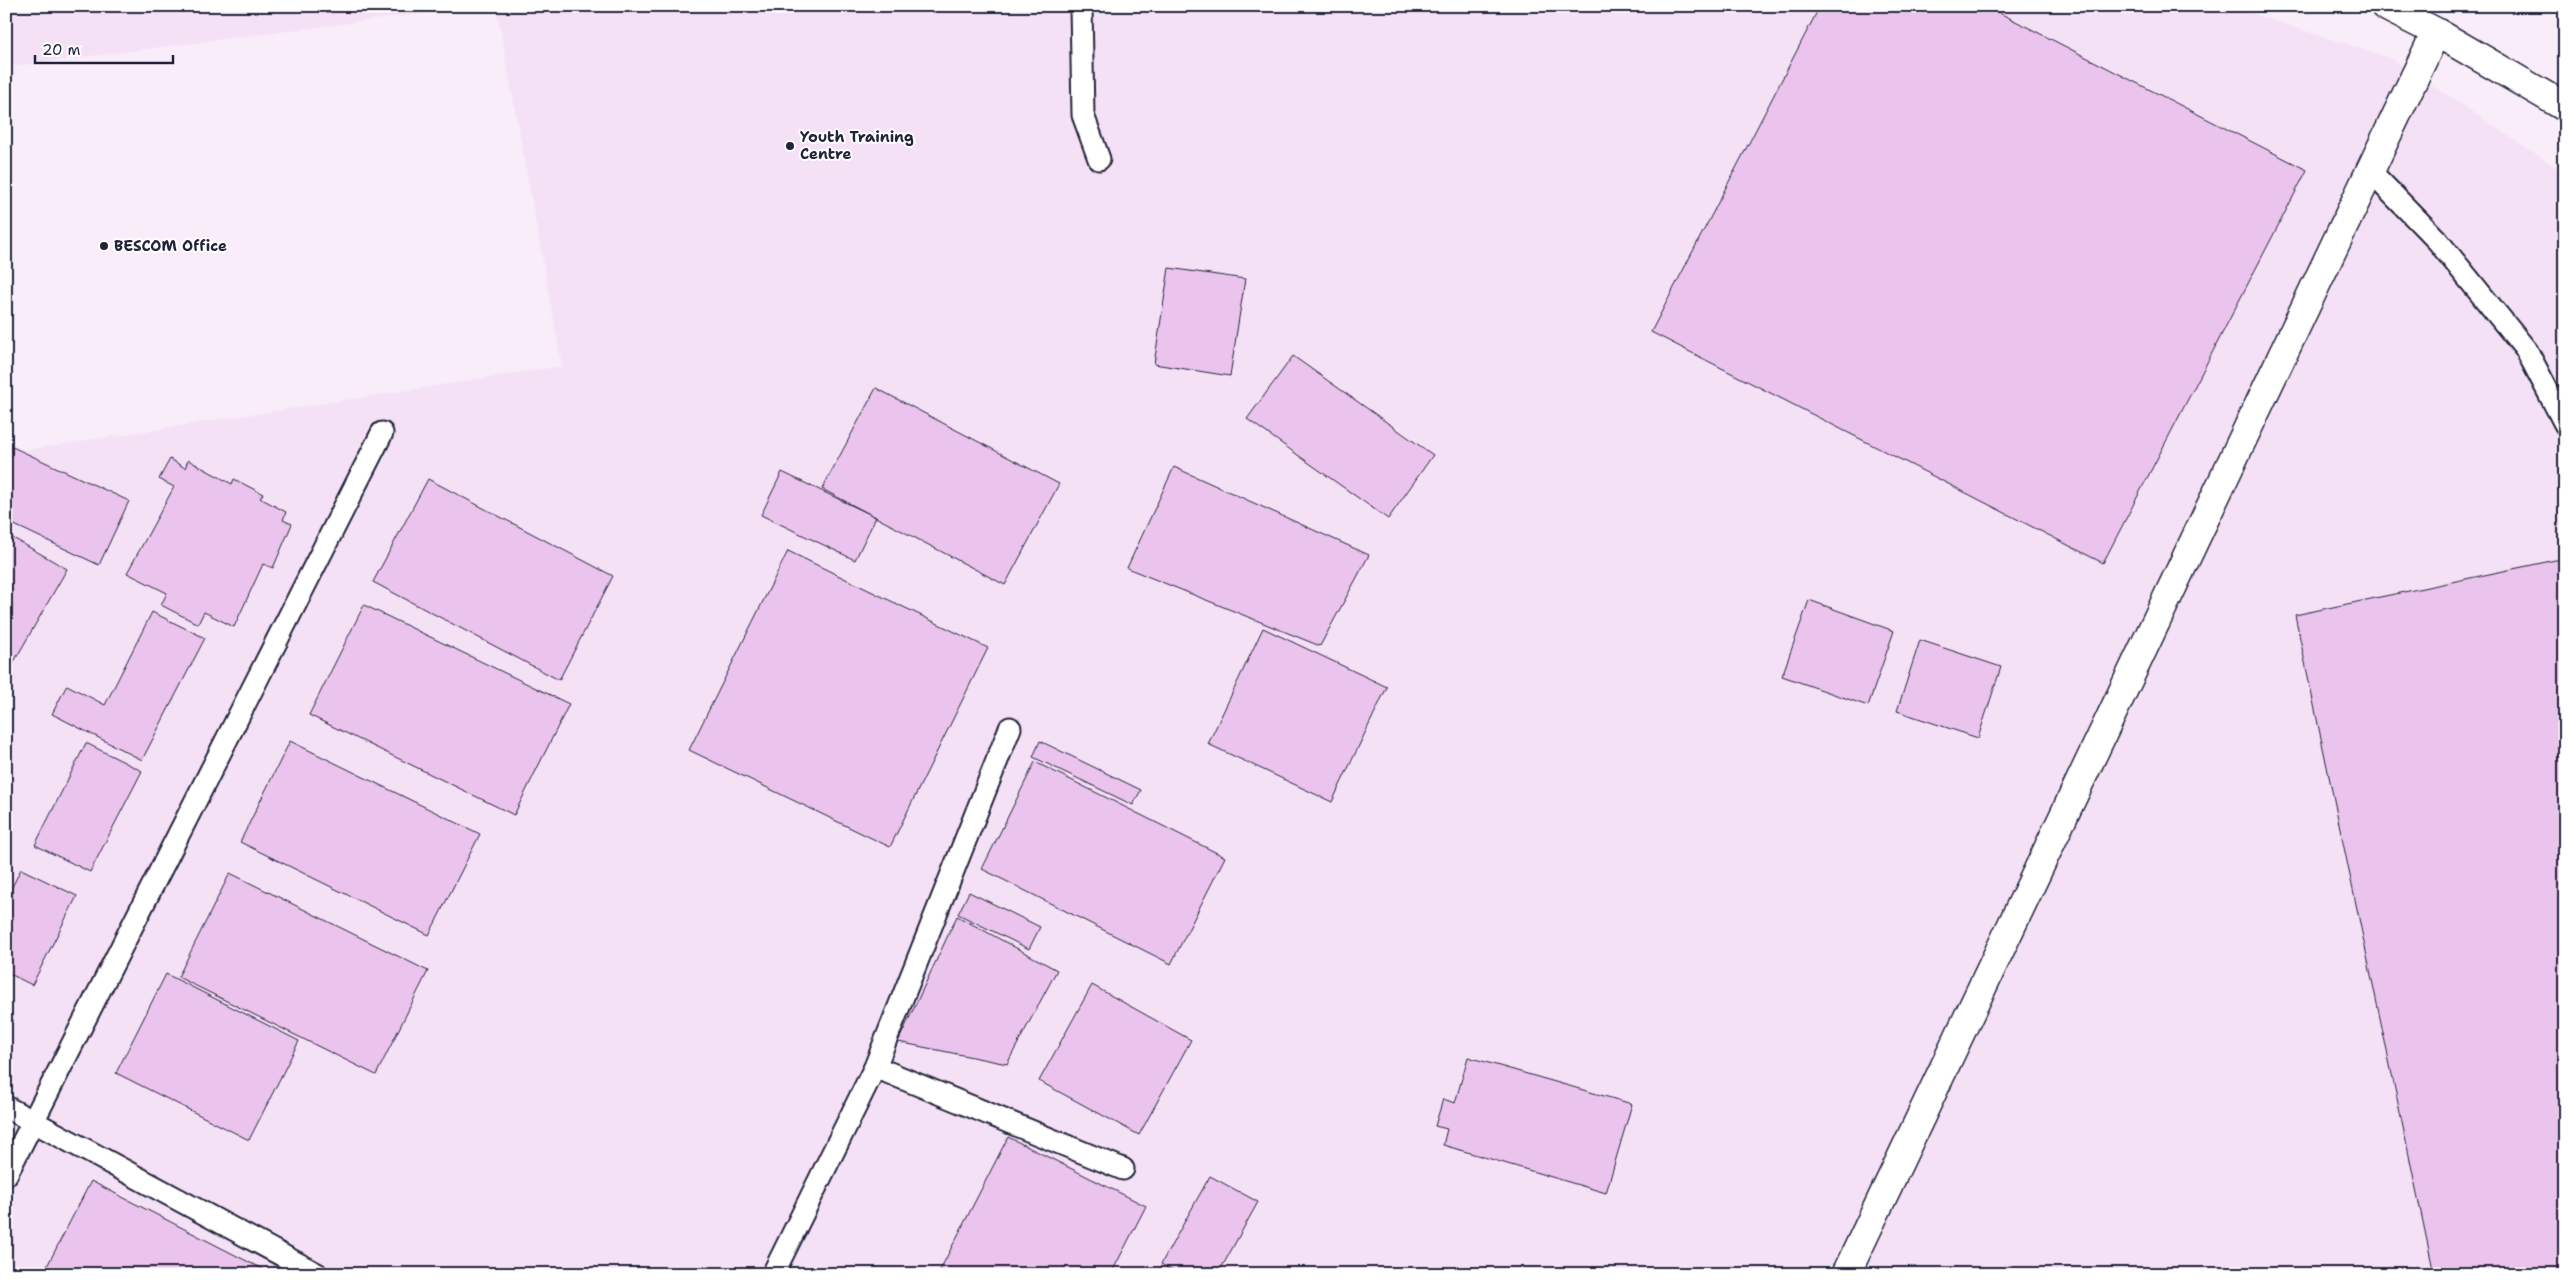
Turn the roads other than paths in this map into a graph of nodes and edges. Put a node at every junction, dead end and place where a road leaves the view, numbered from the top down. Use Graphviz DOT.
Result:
graph roads {
  1 [pos="1081,6"];
  2 [pos="2386,6"];
  3 [pos="2436,32"];
  4 [pos="2565,107"];
  5 [pos="1099,159"];
  6 [pos="2370,171"];
  7 [pos="2565,424"];
  8 [pos="382,433"];
  9 [pos="1010,728"];
  10 [pos="875,1067"];
  11 [pos="6,1107"];
  12 [pos="33,1122"];
  13 [pos="1123,1169"];
  14 [pos="6,1175"];
  15 [pos="317,1274"];
  16 [pos="773,1274"];
  17 [pos="1846,1274"];
  1 -- 5 [label="lane"];
  2 -- 3 [label="street"];
  3 -- 4 [label="street"];
  3 -- 6 [label="street"];
  6 -- 7 [label="lane"];
  6 -- 17 [label="street"];
  8 -- 12 [label="lane"];
  9 -- 10 [label="lane"];
  10 -- 13 [label="lane"];
  10 -- 16 [label="lane"];
  11 -- 12 [label="lane"];
  12 -- 14 [label="lane"];
  12 -- 15 [label="lane"];
}
